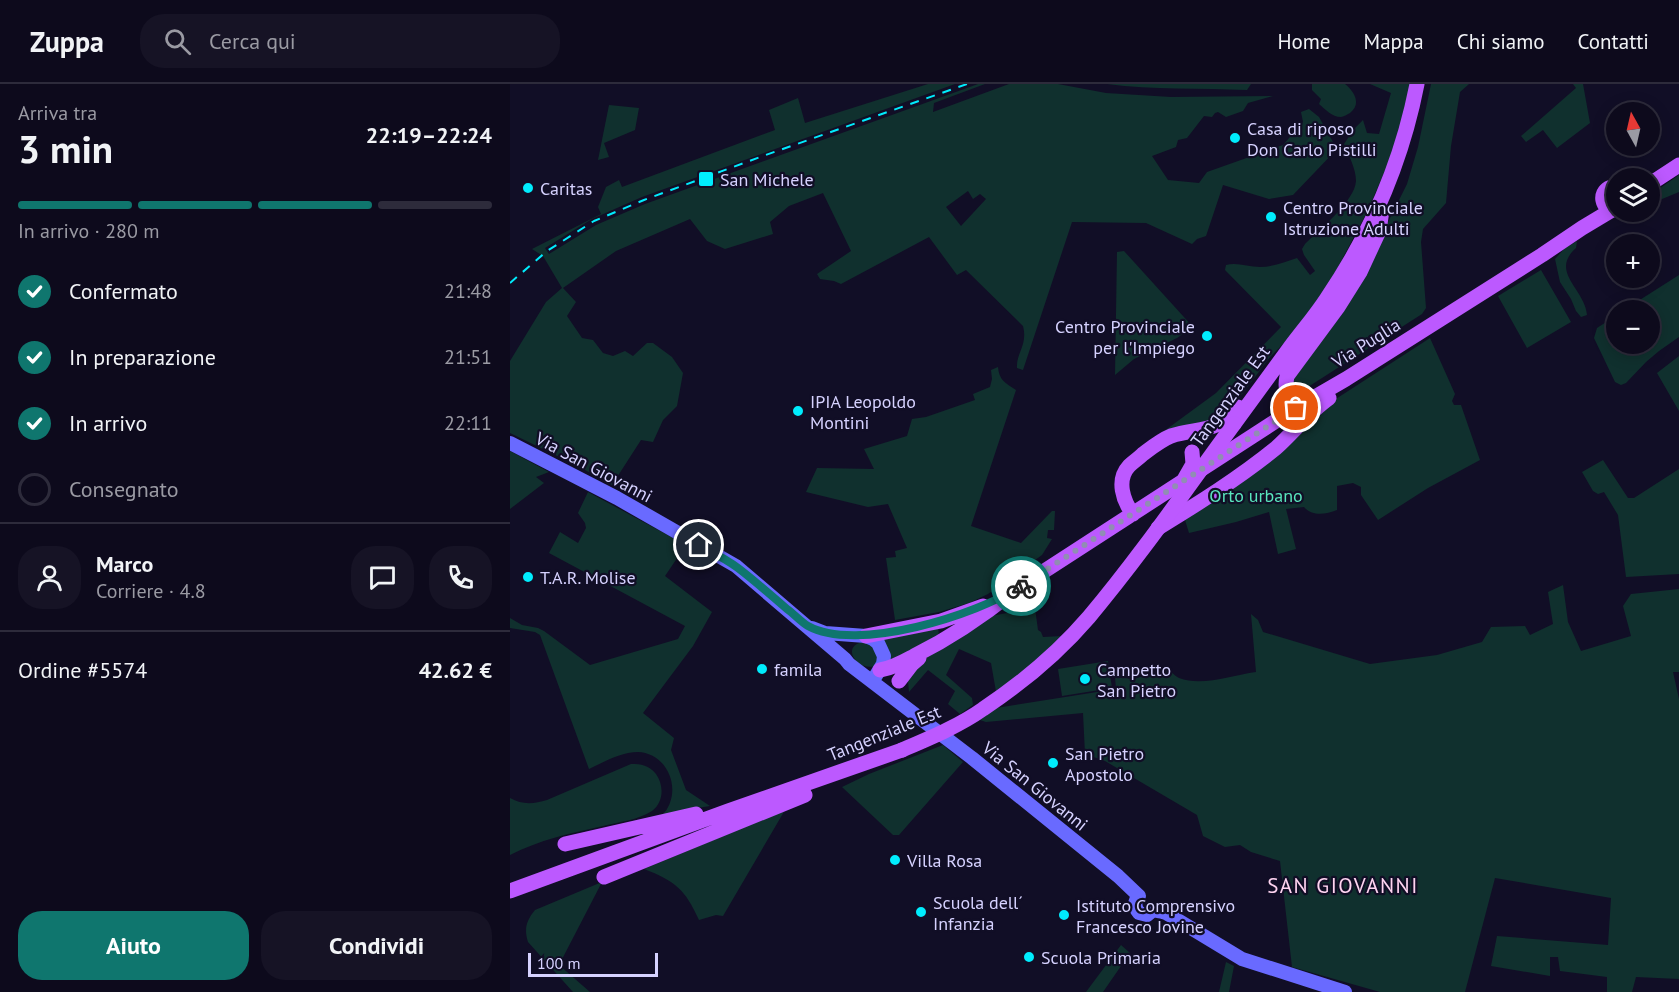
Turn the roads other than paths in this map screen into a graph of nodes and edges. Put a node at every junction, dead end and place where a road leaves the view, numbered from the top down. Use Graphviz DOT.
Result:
graph roads {
  1 [pos="1417,84"];
  2 [pos="1679,165"];
  3 [pos="1660,177"];
  4 [pos="1383,198"];
  5 [pos="1606,210"];
  6 [pos="1289,348"];
  7 [pos="1346,379"];
  8 [pos="1296,408"];
  9 [pos="510,443"];
  10 [pos="1153,447"];
  11 [pos="1133,514"];
  12 [pos="1156,530"];
  13 [pos="1016,590"];
  14 [pos="808,626"];
  15 [pos="863,636"];
  16 [pos="845,659"];
  17 [pos="885,671"];
  18 [pos="905,707"];
  19 [pos="858,766"];
  20 [pos="729,811"];
  21 [pos="565,844"];
  22 [pos="604,877"];
  23 [pos="510,891"];
  24 [pos="1345,992"];
  1 -- 4 [label="main road, Tangenziale Est"];
  2 -- 3 [label="main road"];
  4 -- 6 [label="main road, Tangenziale Est"];
  4 -- 8 [label="main road"];
  5 -- 7 [label="main road, Via Puglia"];
  6 -- 10 [label="main road"];
  6 -- 12 [label="main road, Tangenziale Est, bridge"];
  7 -- 8 [label="main road, Via Puglia"];
  7 -- 12 [label="main road"];
  8 -- 11 [label="main road, Via Puglia"];
  9 -- 14 [label="main road, Via San Giovanni"];
  10 -- 11 [label="main road"];
  10 -- 12 [label="main road, bridge"];
  11 -- 13 [label="main road, Via Puglia"];
  12 -- 19 [label="main road, Tangenziale Est, bridge"];
  13 -- 15 [label="main road"];
  13 -- 17 [label="main road, Via Puglia"];
  14 -- 15 [label="main road, Via San Giovanni"];
  14 -- 16 [label="main road, Via San Giovanni"];
  15 -- 16 [label="main road"];
  15 -- 17 [label="main road"];
  16 -- 17 [label="main road"];
  17 -- 18 [label="main road"];
  17 -- 18 [label="main road, Via San Giovanni"];
  18 -- 24 [label="main road, Via San Giovanni"];
  19 -- 20 [label="main road, Tangenziale Est"];
  19 -- 22 [label="main road"];
  20 -- 21 [label="main road"];
  20 -- 23 [label="main road, Tangenziale Est"];
}
